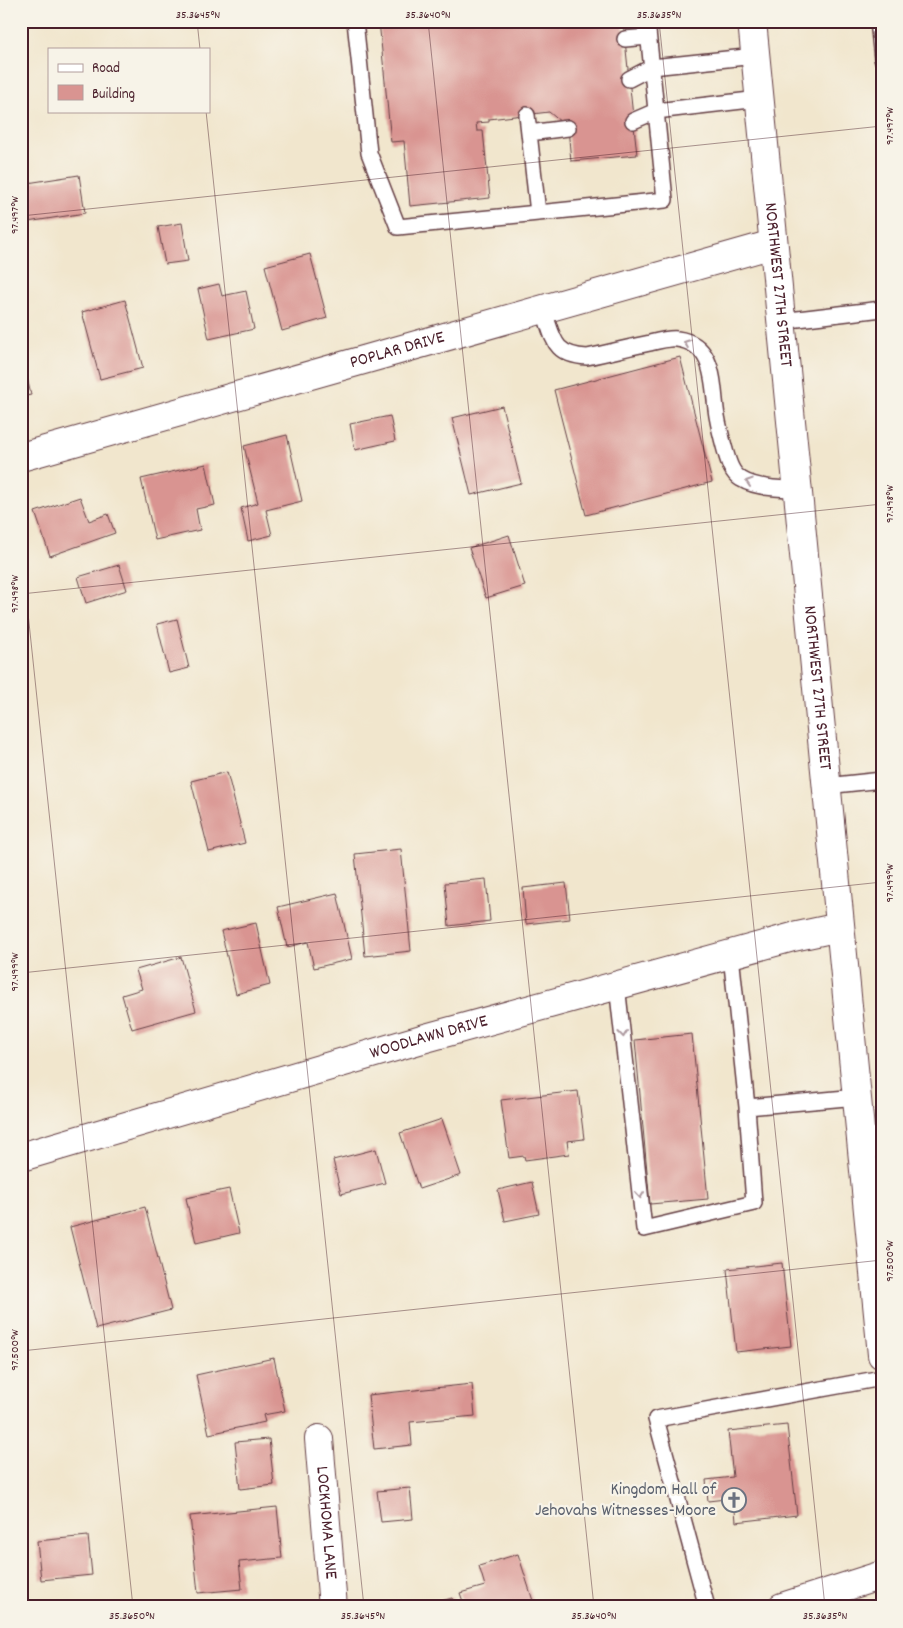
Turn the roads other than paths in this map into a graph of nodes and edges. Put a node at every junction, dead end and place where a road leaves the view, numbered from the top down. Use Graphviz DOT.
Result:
graph roads {
  1 [pos="355,21"];
  2 [pos="647,21"];
  3 [pos="752,21"];
  4 [pos="878,21"];
  5 [pos="648,37"];
  6 [pos="625,39"];
  7 [pos="755,56"];
  8 [pos="882,59"];
  9 [pos="652,67"];
  10 [pos="629,79"];
  11 [pos="759,100"];
  12 [pos="656,111"];
  13 [pos="527,115"];
  14 [pos="633,121"];
  15 [pos="568,128"];
  16 [pos="529,133"];
  17 [pos="538,213"];
  18 [pos="773,244"];
  19 [pos="543,309"];
  20 [pos="882,309"];
  21 [pos="781,321"];
  22 [pos="21,457"];
  23 [pos="797,489"];
  24 [pos="882,780"];
  25 [pos="826,786"];
  26 [pos="840,927"];
  27 [pos="731,955"];
  28 [pos="617,985"];
  29 [pos="857,1097"];
  30 [pos="747,1107"];
  31 [pos="21,1157"];
  32 [pos="882,1355"];
  33 [pos="882,1378"];
  34 [pos="319,1439"];
  35 [pos="882,1575"];
  36 [pos="333,1607"];
  37 [pos="707,1607"];
  38 [pos="782,1607"];
  1 -- 17 [label="lane"];
  2 -- 5 [label="lane"];
  3 -- 7 [label="street, NORTHWEST 27TH STREET"];
  4 -- 8 [label="lane"];
  5 -- 6 [label="lane"];
  5 -- 9 [label="lane"];
  7 -- 9 [label="lane"];
  7 -- 11 [label="street, NORTHWEST 27TH STREET"];
  9 -- 10 [label="lane"];
  9 -- 12 [label="lane"];
  11 -- 12 [label="lane"];
  11 -- 18 [label="street, NORTHWEST 27TH STREET"];
  12 -- 14 [label="lane"];
  12 -- 17 [label="lane"];
  13 -- 16 [label="lane"];
  15 -- 16 [label="lane"];
  16 -- 17 [label="lane"];
  18 -- 19 [label="street, POPLAR DRIVE"];
  18 -- 21 [label="street, NORTHWEST 27TH STREET"];
  19 -- 22 [label="street, POPLAR DRIVE"];
  23 -- 19 [label="lane, one-way"];
  20 -- 21 [label="lane"];
  21 -- 23 [label="street, NORTHWEST 27TH STREET"];
  23 -- 25 [label="street, NORTHWEST 27TH STREET"];
  24 -- 25 [label="lane"];
  25 -- 26 [label="street, NORTHWEST 27TH STREET"];
  26 -- 27 [label="street, WOODLAWN DRIVE"];
  26 -- 29 [label="street, NORTHWEST 27TH STREET"];
  27 -- 28 [label="street, WOODLAWN DRIVE"];
  27 -- 30 [label="lane"];
  28 -- 30 [label="lane, one-way"];
  28 -- 31 [label="street, WOODLAWN DRIVE"];
  29 -- 30 [label="lane"];
  29 -- 32 [label="street, NORTHWEST 27TH STREET"];
  33 -- 37 [label="lane"];
  34 -- 36 [label="street, LOCKHOMA LANE"];
  35 -- 38 [label="street"];
}
